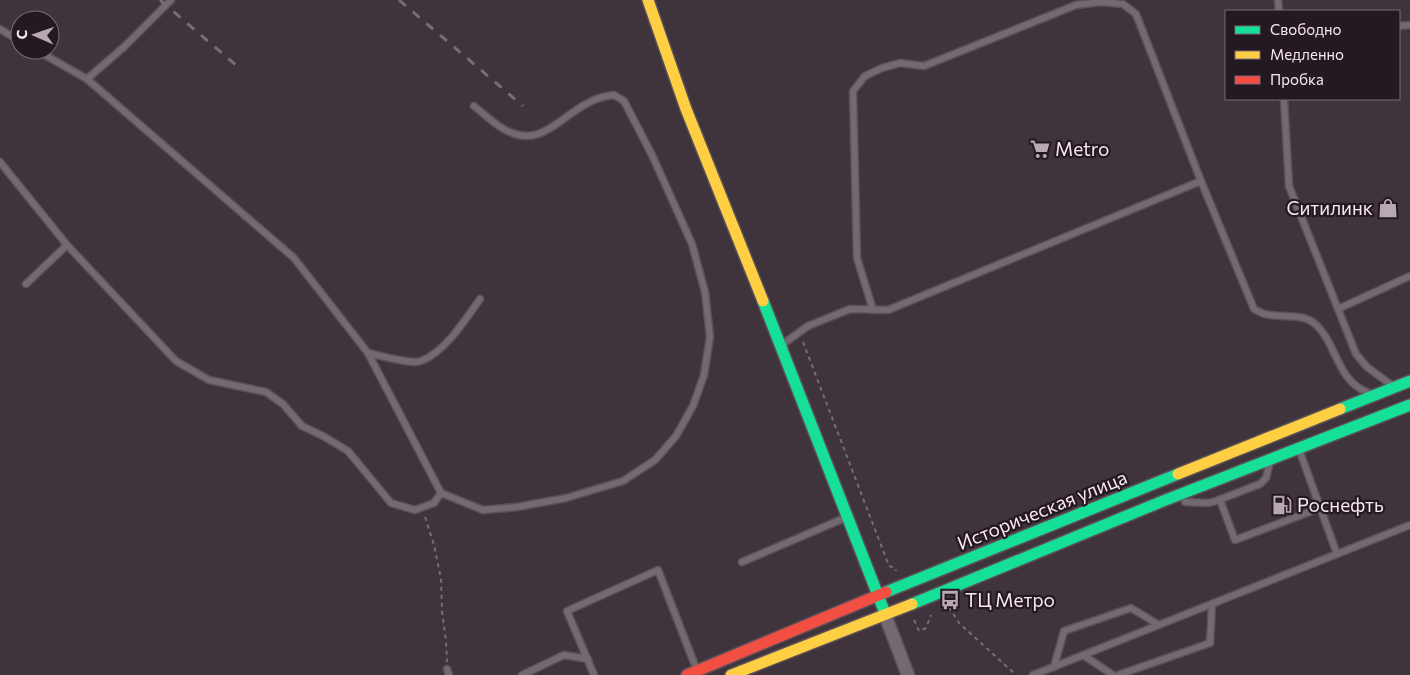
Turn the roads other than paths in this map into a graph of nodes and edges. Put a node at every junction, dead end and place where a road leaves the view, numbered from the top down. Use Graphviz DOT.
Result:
graph roads {
  1 [pos="171,0"];
  2 [pos="648,0"];
  3 [pos="54,60"];
  4 [pos="87,79"];
  5 [pos="1284,100"];
  6 [pos="474,106"];
  7 [pos="0,162"];
  8 [pos="1201,181"];
  9 [pos="67,245"];
  10 [pos="1410,276"];
  11 [pos="26,284"];
  12 [pos="480,299"];
  13 [pos="1338,308"];
  14 [pos="873,310"];
  15 [pos="781,345"];
  16 [pos="368,353"];
  17 [pos="1410,381"];
  18 [pos="1395,387"];
  19 [pos="1376,394"];
  20 [pos="1410,405"];
  21 [pos="1299,449"];
  22 [pos="1270,460"];
  23 [pos="441,493"];
  24 [pos="1220,500"];
  25 [pos="1163,501"];
  26 [pos="1320,508"];
  27 [pos="848,517"];
  28 [pos="1410,526"];
  29 [pos="1337,554"];
  30 [pos="742,562"];
  31 [pos="878,596"];
  32 [pos="1212,604"];
  33 [pos="885,615"];
  34 [pos="1160,625"];
  35 [pos="1083,655"];
  36 [pos="588,659"];
  37 [pos="1054,667"];
  38 [pos="692,673"];
  39 [pos="522,675"];
  40 [pos="594,675"];
  41 [pos="731,675"];
  42 [pos="908,675"];
  43 [pos="1033,675"];
  44 [pos="1113,675"];
  45 [pos="1118,675"];
  1 -- 4 [label="lane"];
  2 -- 15 [label="main road"];
  3 -- 4 [label="lane"];
  4 -- 16 [label="lane"];
  5 -- 13 [label="lane"];
  6 -- 23 [label="lane"];
  7 -- 9 [label="lane"];
  8 -- 14 [label="lane"];
  8 -- 14 [label="lane"];
  8 -- 19 [label="lane"];
  9 -- 11 [label="lane"];
  9 -- 23 [label="lane"];
  10 -- 13 [label="lane"];
  12 -- 16 [label="lane"];
  13 -- 18 [label="lane"];
  14 -- 15 [label="lane"];
  15 -- 27 [label="main road"];
  16 -- 23 [label="lane"];
  17 -- 18 [label="main road, Историческая улица"];
  18 -- 19 [label="main road, Историческая улица"];
  19 -- 31 [label="main road, Историческая улица"];
  20 -- 21 [label="main road, Историческая улица"];
  21 -- 22 [label="main road, Историческая улица"];
  21 -- 26 [label="lane"];
  22 -- 24 [label="lane"];
  22 -- 25 [label="main road, Историческая улица"];
  24 -- 25 [label="lane"];
  24 -- 26 [label="lane"];
  25 -- 33 [label="main road, Историческая улица"];
  26 -- 29 [label="lane"];
  27 -- 30 [label="lane"];
  27 -- 31 [label="main road"];
  28 -- 29 [label="lane"];
  29 -- 32 [label="lane"];
  31 -- 33 [label="main road"];
  31 -- 38 [label="main road, Историческая улица"];
  32 -- 34 [label="lane"];
  32 -- 45 [label="lane"];
  33 -- 41 [label="main road, Историческая улица"];
  33 -- 42 [label="street"];
  34 -- 35 [label="lane"];
  34 -- 37 [label="lane"];
  35 -- 37 [label="lane"];
  35 -- 44 [label="lane"];
  36 -- 38 [label="lane"];
  36 -- 39 [label="lane"];
  36 -- 40 [label="lane"];
  37 -- 43 [label="lane"];
}
